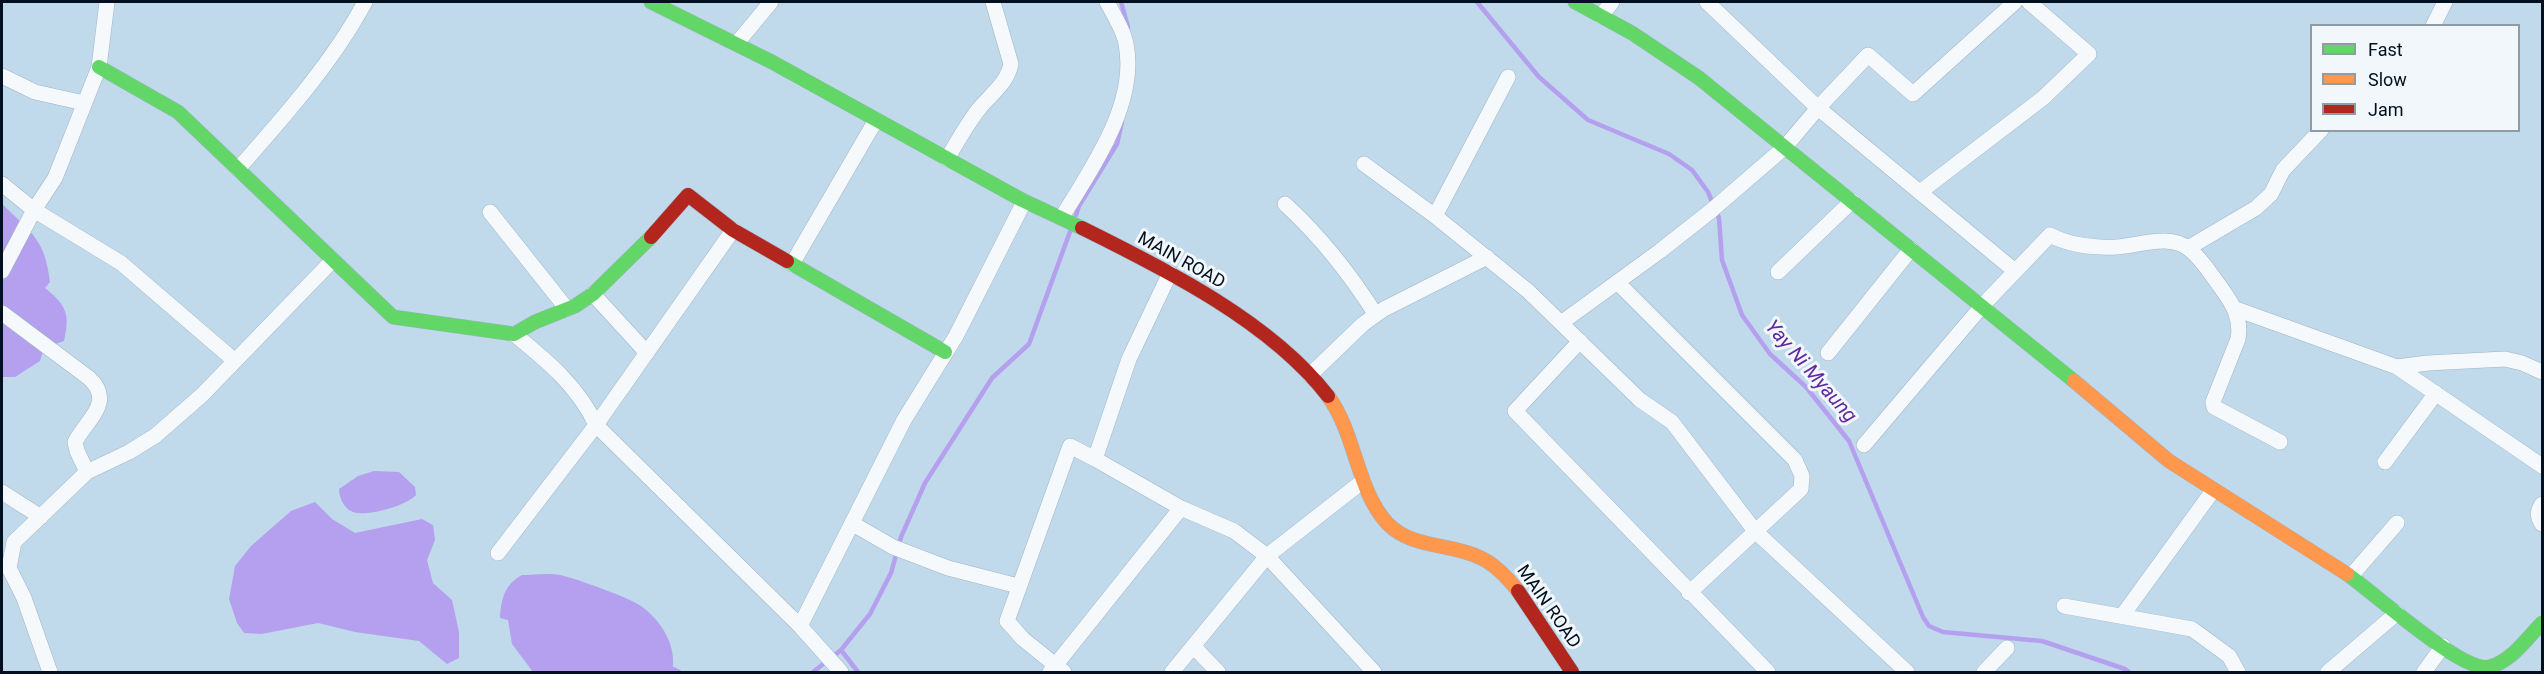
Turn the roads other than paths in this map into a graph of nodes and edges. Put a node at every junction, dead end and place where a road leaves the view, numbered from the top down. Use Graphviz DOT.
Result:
graph roads {
  1 [pos="107,2"];
  2 [pos="365,2"];
  3 [pos="651,2"];
  4 [pos="771,2"];
  5 [pos="993,2"];
  6 [pos="1107,2"];
  7 [pos="1575,2"];
  8 [pos="1612,2"];
  9 [pos="1707,2"];
  10 [pos="2015,2"];
  11 [pos="2029,2"];
  12 [pos="2445,2"];
  13 [pos="1601,16"];
  14 [pos="2434,24"];
  15 [pos="737,43"];
  16 [pos="99,67"];
  17 [pos="2,76"];
  18 [pos="1508,77"];
  19 [pos="84,104"];
  20 [pos="1818,108"];
  21 [pos="876,120"];
  22 [pos="2319,132"];
  23 [pos="1785,147"];
  24 [pos="947,159"];
  25 [pos="1364,164"];
  26 [pos="238,169"];
  27 [pos="2,184"];
  28 [pos="1920,192"];
  29 [pos="1852,201"];
  30 [pos="1024,202"];
  31 [pos="1285,204"];
  32 [pos="34,210"];
  33 [pos="490,212"];
  34 [pos="1435,216"];
  35 [pos="1062,218"];
  36 [pos="733,230"];
  37 [pos="2188,248"];
  38 [pos="1911,249"];
  39 [pos="1487,257"];
  40 [pos="332,261"];
  41 [pos="792,264"];
  42 [pos="2015,270"];
  43 [pos="2,271"];
  44 [pos="1778,272"];
  45 [pos="1170,273"];
  46 [pos="1617,282"];
  47 [pos="593,294"];
  48 [pos="1982,306"];
  49 [pos="567,309"];
  50 [pos="2236,309"];
  51 [pos="2,313"];
  52 [pos="1376,315"];
  53 [pos="1561,323"];
  54 [pos="514,334"];
  55 [pos="1580,341"];
  56 [pos="945,352"];
  57 [pos="1828,352"];
  58 [pos="646,353"];
  59 [pos="235,361"];
  60 [pos="2397,367"];
  61 [pos="2542,372"];
  62 [pos="1310,375"];
  63 [pos="2436,393"];
  64 [pos="596,425"];
  65 [pos="2280,442"];
  66 [pos="1864,445"];
  67 [pos="1095,459"];
  68 [pos="2385,462"];
  69 [pos="2542,466"];
  70 [pos="87,472"];
  71 [pos="1363,481"];
  72 [pos="2,492"];
  73 [pos="2212,492"];
  74 [pos="2542,504"];
  75 [pos="1181,508"];
  76 [pos="41,517"];
  77 [pos="2397,523"];
  78 [pos="853,524"];
  79 [pos="2542,524"];
  80 [pos="1755,531"];
  81 [pos="498,553"];
  82 [pos="1267,556"];
  83 [pos="2351,576"];
  84 [pos="1018,585"];
  85 [pos="1689,593"];
  86 [pos="2064,606"];
  87 [pos="2397,613"];
  88 [pos="2122,616"];
  89 [pos="2542,624"];
  90 [pos="800,626"];
  91 [pos="2443,646"];
  92 [pos="1194,647"];
  93 [pos="2007,648"];
  94 [pos="834,663"];
  95 [pos="1057,670"];
  96 [pos="50,672"];
  97 [pos="1172,672"];
  98 [pos="1218,672"];
  99 [pos="1374,672"];
  100 [pos="1572,672"];
  101 [pos="1768,672"];
  102 [pos="1907,672"];
  103 [pos="1984,672"];
  104 [pos="2238,672"];
  105 [pos="2328,672"];
  106 [pos="2424,672"];
  1 -- 16 [label="street"];
  2 -- 26 [label="street"];
  3 -- 15 [label="street, MAIN ROAD"];
  4 -- 15 [label="street"];
  5 -- 24 [label="street"];
  6 -- 35 [label="street"];
  7 -- 13 [label="street"];
  8 -- 13 [label="street"];
  9 -- 20 [label="street"];
  10 -- 20 [label="street"];
  11 -- 28 [label="street"];
  12 -- 14 [label="street"];
  13 -- 23 [label="street"];
  15 -- 21 [label="street, MAIN ROAD"];
  16 -- 19 [label="street"];
  16 -- 26 [label="street"];
  17 -- 19 [label="street"];
  18 -- 34 [label="street"];
  19 -- 32 [label="street"];
  20 -- 23 [label="street"];
  20 -- 28 [label="street"];
  21 -- 24 [label="street, MAIN ROAD"];
  21 -- 41 [label="street"];
  22 -- 37 [label="street"];
  23 -- 29 [label="street"];
  23 -- 46 [label="street"];
  24 -- 30 [label="street, MAIN ROAD"];
  25 -- 34 [label="street"];
  26 -- 40 [label="street"];
  27 -- 32 [label="street"];
  28 -- 42 [label="street"];
  29 -- 38 [label="street"];
  29 -- 44 [label="street"];
  30 -- 35 [label="street, MAIN ROAD"];
  30 -- 56 [label="street"];
  31 -- 52 [label="street"];
  32 -- 43 [label="street"];
  32 -- 59 [label="street"];
  33 -- 49 [label="street"];
  34 -- 39 [label="street"];
  35 -- 45 [label="street, MAIN ROAD"];
  36 -- 41 [label="street"];
  36 -- 47 [label="street"];
  36 -- 58 [label="street"];
  37 -- 42 [label="street"];
  37 -- 50 [label="street"];
  38 -- 48 [label="street"];
  38 -- 57 [label="street"];
  39 -- 52 [label="street"];
  39 -- 53 [label="street"];
  40 -- 54 [label="street"];
  40 -- 59 [label="street"];
  41 -- 56 [label="street"];
  42 -- 48 [label="street"];
  45 -- 62 [label="street, MAIN ROAD"];
  45 -- 67 [label="street"];
  46 -- 53 [label="street"];
  46 -- 80 [label="street"];
  47 -- 49 [label="street"];
  47 -- 58 [label="street"];
  48 -- 66 [label="street"];
  48 -- 73 [label="street"];
  49 -- 54 [label="street"];
  50 -- 60 [label="street"];
  50 -- 65 [label="street"];
  51 -- 70 [label="street"];
  52 -- 62 [label="street"];
  53 -- 55 [label="street"];
  54 -- 64 [label="street"];
  55 -- 80 [label="street"];
  55 -- 85 [label="street"];
  56 -- 78 [label="street"];
  58 -- 64 [label="street"];
  59 -- 70 [label="street"];
  60 -- 61 [label="street"];
  60 -- 63 [label="street"];
  62 -- 71 [label="street, MAIN ROAD"];
  63 -- 68 [label="street"];
  63 -- 69 [label="street"];
  64 -- 81 [label="street"];
  64 -- 90 [label="street"];
  67 -- 75 [label="street"];
  67 -- 84 [label="street"];
  70 -- 76 [label="street"];
  71 -- 82 [label="street"];
  71 -- 100 [label="street, MAIN ROAD"];
  72 -- 76 [label="street"];
  73 -- 83 [label="street"];
  73 -- 88 [label="street"];
  74 -- 79 [label="street"];
  75 -- 82 [label="street"];
  75 -- 95 [label="street"];
  76 -- 96 [label="street"];
  77 -- 83 [label="street"];
  78 -- 84 [label="street"];
  78 -- 90 [label="street"];
  80 -- 85 [label="street"];
  80 -- 102 [label="street"];
  82 -- 92 [label="street"];
  82 -- 99 [label="street"];
  83 -- 87 [label="street"];
  84 -- 95 [label="street"];
  85 -- 101 [label="street"];
  86 -- 88 [label="street"];
  87 -- 91 [label="street"];
  87 -- 105 [label="street"];
  88 -- 104 [label="street"];
  89 -- 91 [label="street"];
  90 -- 94 [label="street"];
  91 -- 106 [label="street"];
  92 -- 97 [label="street"];
  92 -- 98 [label="street"];
  93 -- 103 [label="street"];
}
